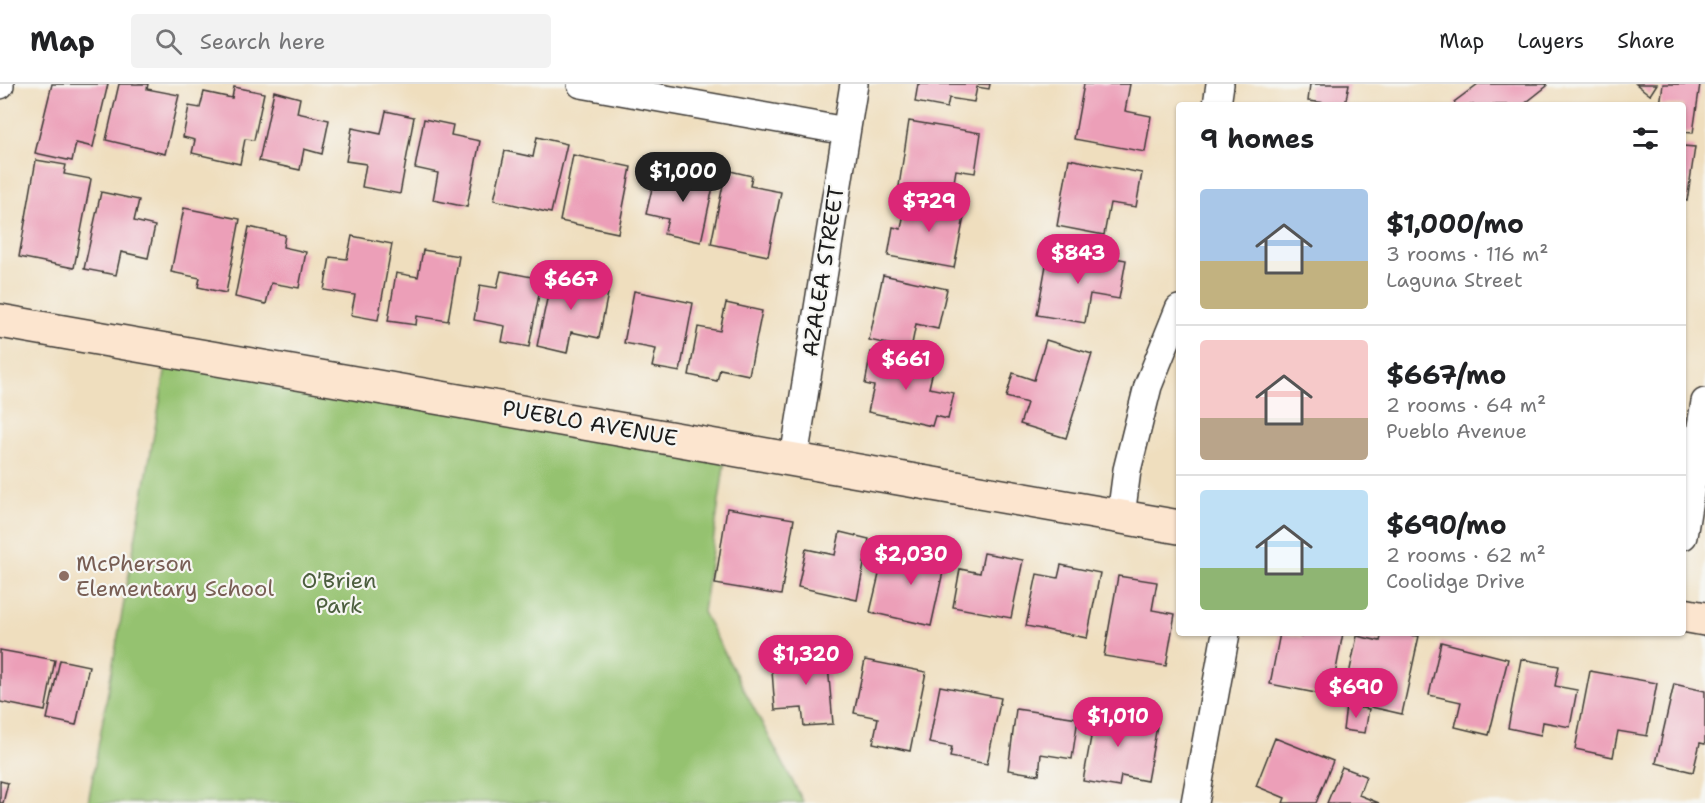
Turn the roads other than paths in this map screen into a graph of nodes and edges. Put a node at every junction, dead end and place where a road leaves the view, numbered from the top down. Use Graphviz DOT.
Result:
graph roads {
  1 [pos="581,84"];
  2 [pos="854,84"];
  3 [pos="1220,84"];
  4 [pos="1217,102"];
  5 [pos="846,131"];
  6 [pos="1176,316"];
  7 [pos="0,321"];
  8 [pos="1705,402"];
  9 [pos="794,458"];
  10 [pos="1121,516"];
  11 [pos="1686,518"];
  12 [pos="1176,526"];
  13 [pos="1686,616"];
  14 [pos="1705,619"];
  15 [pos="1225,636"];
  16 [pos="1195,803"];
  1 -- 5 [label="street"];
  2 -- 5 [label="street, AZALEA STREET"];
  3 -- 4 [label="street"];
  5 -- 9 [label="street, AZALEA STREET"];
  6 -- 10 [label="street"];
  7 -- 9 [label="street, PUEBLO AVENUE"];
  8 -- 11 [label="street"];
  9 -- 10 [label="street, PUEBLO AVENUE"];
  10 -- 12 [label="street, PUEBLO AVENUE"];
  13 -- 14 [label="street"];
  15 -- 16 [label="street"];
}
